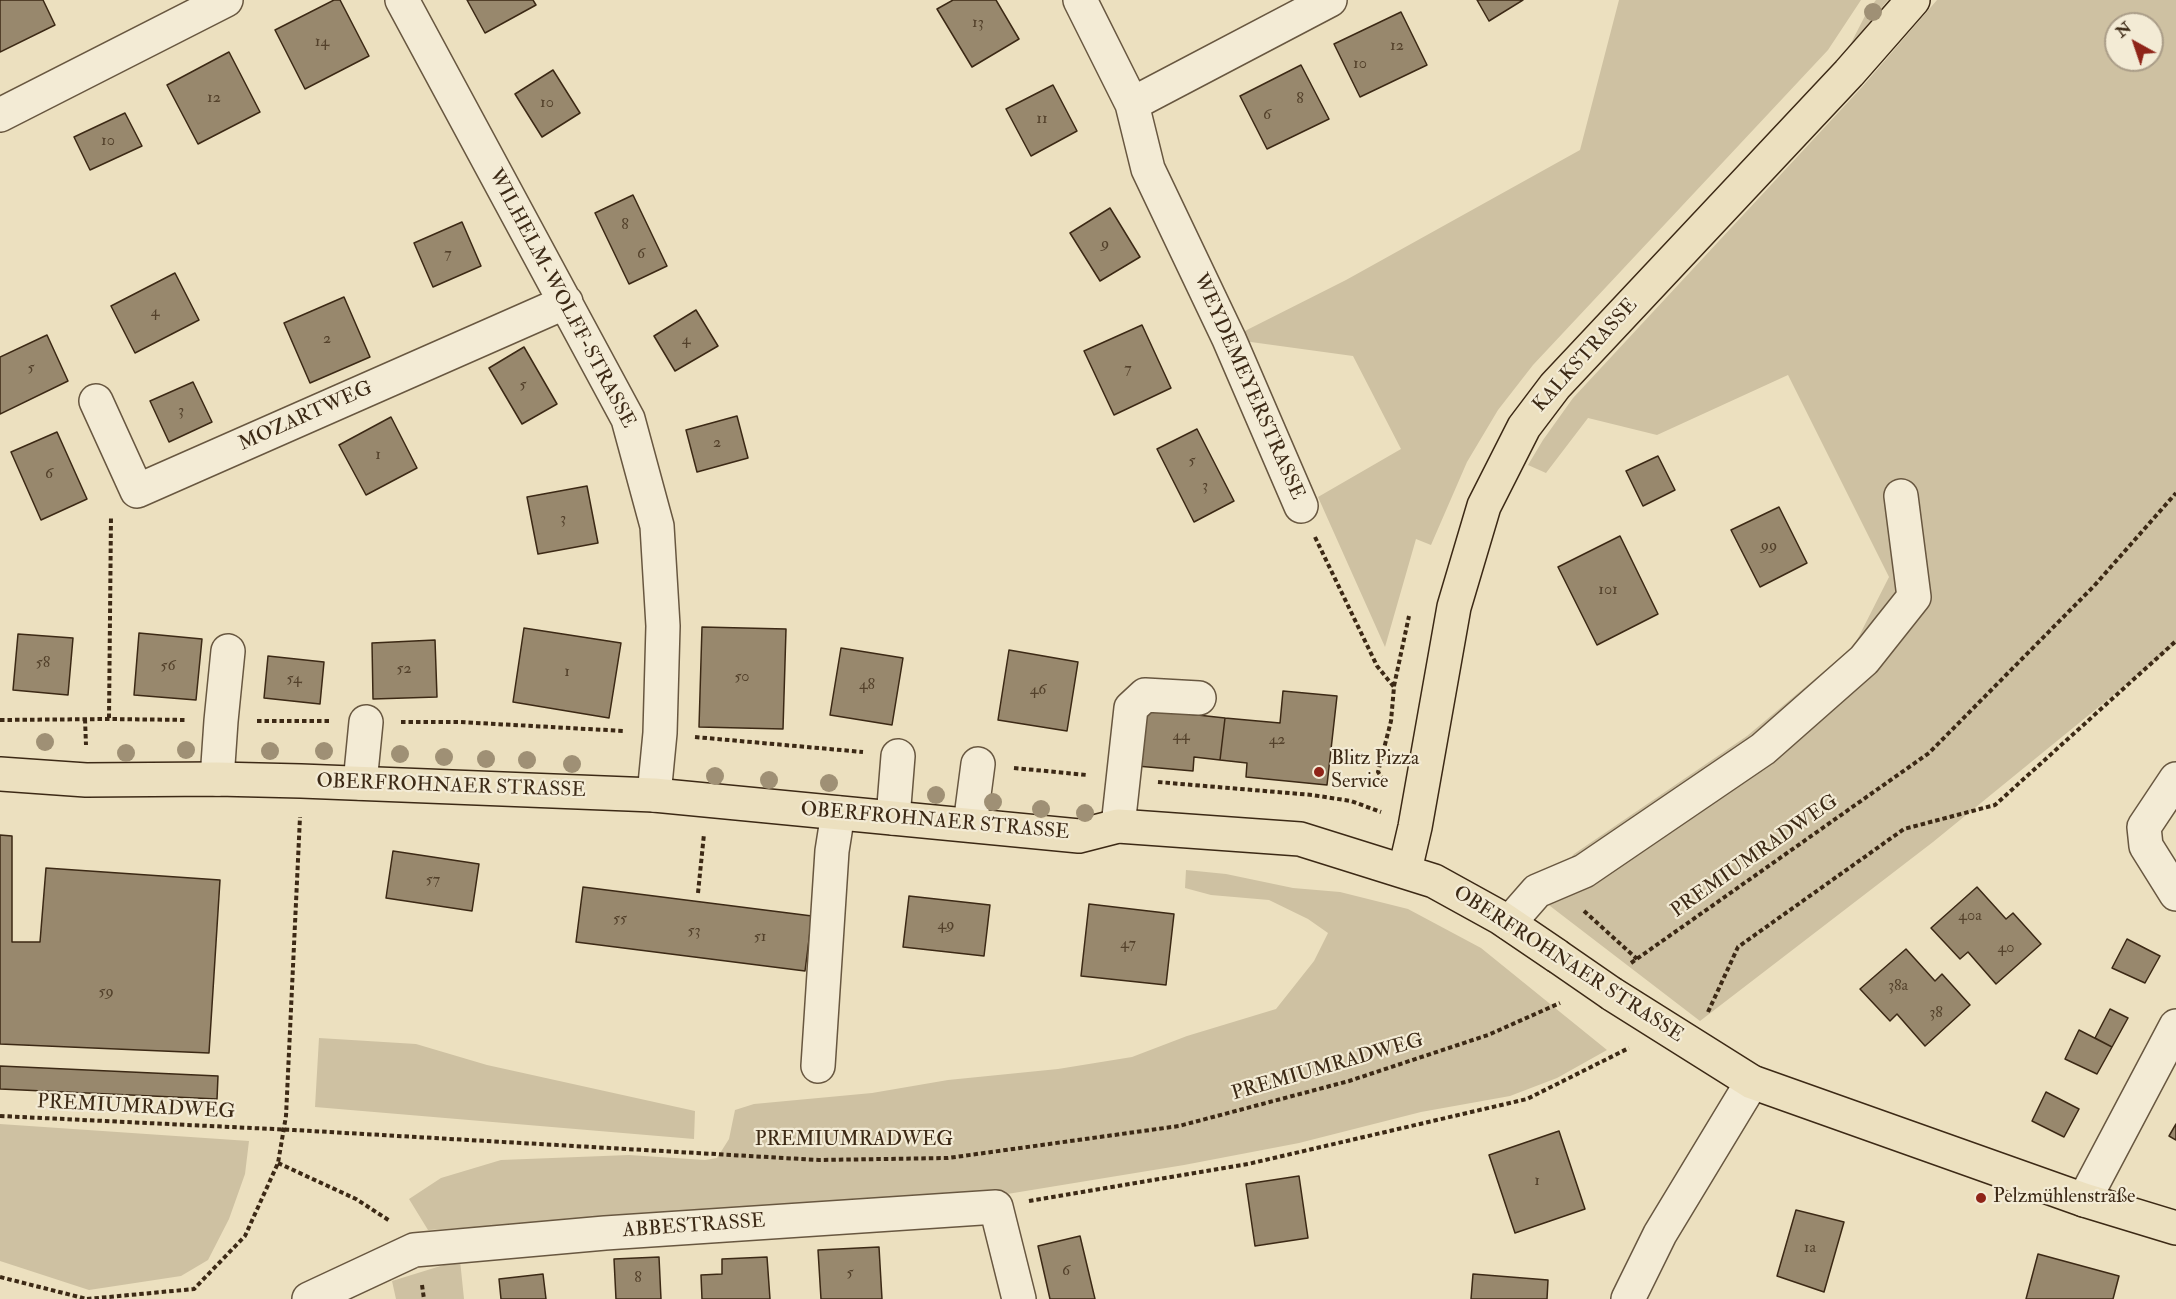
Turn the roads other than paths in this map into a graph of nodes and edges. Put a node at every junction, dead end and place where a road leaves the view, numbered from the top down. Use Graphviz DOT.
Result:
graph roads {
  1 [pos="226,0"];
  2 [pos="402,0"];
  3 [pos="1080,0"];
  4 [pos="1330,0"];
  5 [pos="1913,0"];
  6 [pos="1132,104"];
  7 [pos="0,115"];
  8 [pos="566,302"];
  9 [pos="96,401"];
  10 [pos="1900,496"];
  11 [pos="1301,506"];
  12 [pos="228,651"];
  13 [pos="1199,698"];
  14 [pos="366,722"];
  15 [pos="898,756"];
  16 [pos="978,764"];
  17 [pos="0,774"];
  18 [pos="217,779"];
  19 [pos="2176,779"];
  20 [pos="360,783"];
  21 [pos="654,795"];
  22 [pos="838,813"];
  23 [pos="893,818"];
  24 [pos="970,825"];
  25 [pos="1118,826"];
  26 [pos="1405,870"];
  27 [pos="2176,894"];
  28 [pos="1509,923"];
  29 [pos="2176,1026"];
  30 [pos="818,1066"];
  31 [pos="1752,1082"];
  32 [pos="2084,1200"];
  33 [pos="2176,1228"];
  34 [pos="309,1299"];
  35 [pos="1019,1299"];
  36 [pos="1628,1299"];
  1 -- 7 [label="street"];
  2 -- 8 [label="street, WILHELM-WOLFF-STRASSE"];
  3 -- 6 [label="street, WEYDEMEYERSTRASSE"];
  4 -- 6 [label="street"];
  5 -- 26 [label="main road, KALKSTRASSE"];
  6 -- 11 [label="street, WEYDEMEYERSTRASSE"];
  8 -- 9 [label="street, MOZARTWEG"];
  8 -- 21 [label="street, WILHELM-WOLFF-STRASSE"];
  10 -- 28 [label="street"];
  12 -- 18 [label="street"];
  13 -- 25 [label="street"];
  14 -- 20 [label="street"];
  15 -- 23 [label="street"];
  16 -- 24 [label="street"];
  17 -- 18 [label="main road, OBERFROHNAER STRASSE"];
  18 -- 20 [label="main road, OBERFROHNAER STRASSE"];
  19 -- 27 [label="street"];
  20 -- 21 [label="main road, OBERFROHNAER STRASSE"];
  21 -- 22 [label="main road, OBERFROHNAER STRASSE"];
  22 -- 23 [label="main road, OBERFROHNAER STRASSE"];
  22 -- 30 [label="street"];
  23 -- 24 [label="main road, OBERFROHNAER STRASSE"];
  24 -- 25 [label="main road, OBERFROHNAER STRASSE"];
  25 -- 26 [label="main road, OBERFROHNAER STRASSE"];
  26 -- 28 [label="main road, OBERFROHNAER STRASSE"];
  28 -- 31 [label="main road, OBERFROHNAER STRASSE, bridge"];
  29 -- 32 [label="street"];
  31 -- 32 [label="main road, OBERFROHNAER STRASSE"];
  31 -- 36 [label="street"];
  32 -- 33 [label="main road, OBERFROHNAER STRASSE"];
  34 -- 35 [label="street, ABBESTRASSE"];
}
